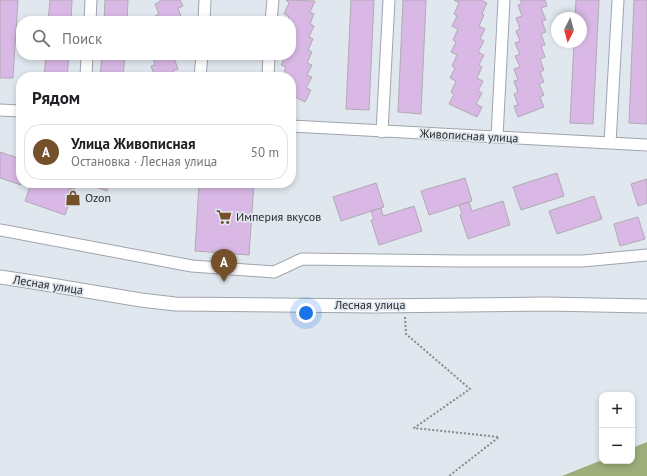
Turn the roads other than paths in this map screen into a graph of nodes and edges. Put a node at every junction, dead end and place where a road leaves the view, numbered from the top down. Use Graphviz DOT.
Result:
graph roads {
  1 [pos="91,0"];
  2 [pos="205,0"];
  3 [pos="273,0"];
  4 [pos="389,0"];
  5 [pos="504,0"];
  6 [pos="618,0"];
  7 [pos="90,16"];
  8 [pos="204,16"];
  9 [pos="271,16"];
  10 [pos="87,60"];
  11 [pos="202,60"];
  12 [pos="269,60"];
  13 [pos="86,72"];
  14 [pos="200,72"];
  15 [pos="268,72"];
  16 [pos="0,110"];
  17 [pos="16,111"];
  18 [pos="296,126"];
  19 [pos="382,132"];
  20 [pos="497,137"];
  21 [pos="610,143"];
  22 [pos="647,145"];
  23 [pos="0,230"];
  24 [pos="647,255"];
  25 [pos="0,277"];
  26 [pos="647,306"];
  1 -- 7 [label="street"];
  2 -- 8 [label="street"];
  3 -- 9 [label="street"];
  4 -- 19 [label="street"];
  5 -- 20 [label="street"];
  6 -- 21 [label="street"];
  10 -- 13 [label="street"];
  11 -- 14 [label="street"];
  12 -- 15 [label="street"];
  16 -- 17 [label="street"];
  18 -- 19 [label="street, Живописная улица"];
  19 -- 20 [label="street, Живописная улица"];
  20 -- 21 [label="street, Живописная улица"];
  21 -- 22 [label="street, Живописная улица"];
  23 -- 24 [label="street"];
  25 -- 26 [label="main road, Лесная улица"];
}
